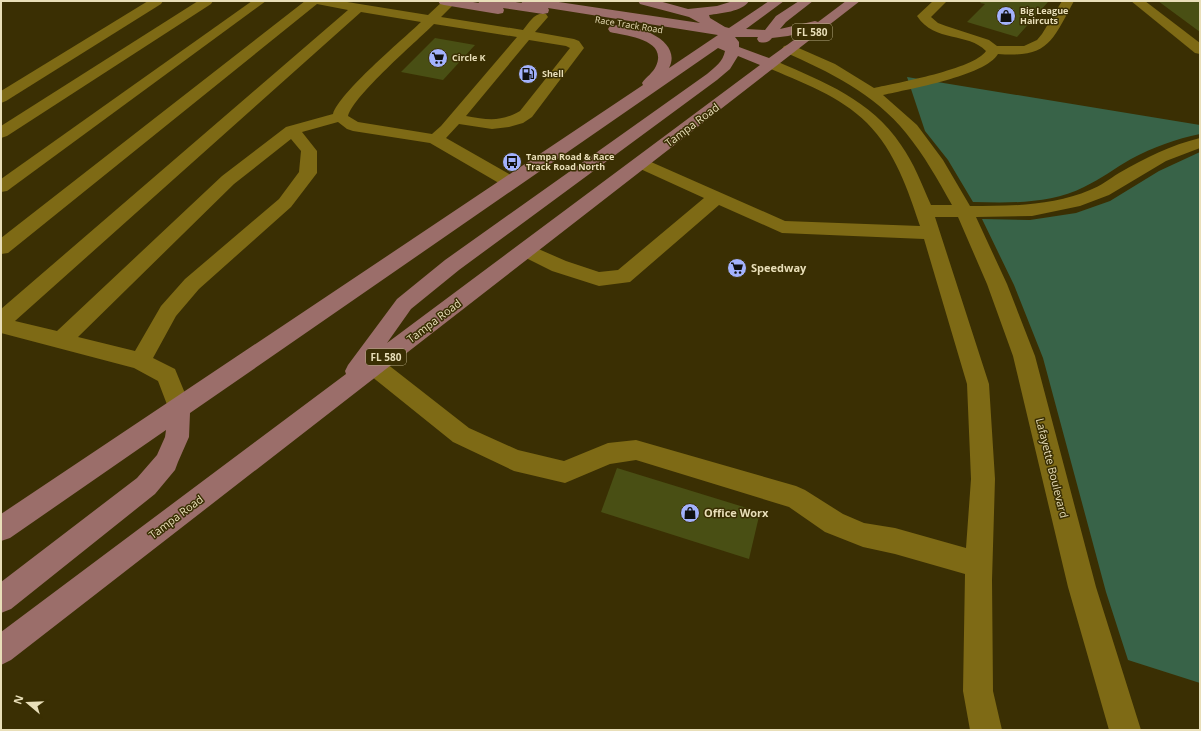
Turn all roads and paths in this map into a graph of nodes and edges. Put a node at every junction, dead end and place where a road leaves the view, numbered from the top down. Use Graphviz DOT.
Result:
graph roads {
  1 [pos="157,1"];
  2 [pos="207,1"];
  3 [pos="260,1"];
  4 [pos="313,1"];
  5 [pos="318,1"];
  6 [pos="446,1"];
  7 [pos="484,1"];
  8 [pos="527,1"];
  9 [pos="644,1"];
  10 [pos="743,1"];
  11 [pos="778,1"];
  12 [pos="807,1"];
  13 [pos="854,1"];
  14 [pos="940,1"];
  15 [pos="1068,1"];
  16 [pos="1137,1"];
  17 [pos="358,8"];
  18 [pos="690,12"];
  19 [pos="541,17"];
  20 [pos="556,19"];
  21 [pos="430,20"];
  22 [pos="825,23"];
  23 [pos="602,27"];
  24 [pos="526,35"];
  25 [pos="728,37"];
  26 [pos="766,37"];
  27 [pos="789,49"];
  28 [pos="993,50"];
  29 [pos="1200,50"];
  30 [pos="771,64"];
  31 [pos="642,92"];
  32 [pos="872,93"];
  33 [pos="1,98"];
  34 [pos="340,117"];
  35 [pos="456,119"];
  36 [pos="292,130"];
  37 [pos="1,133"];
  38 [pos="435,139"];
  39 [pos="1200,142"];
  40 [pos="642,163"];
  41 [pos="510,182"];
  42 [pos="1,188"];
  43 [pos="717,197"];
  44 [pos="964,211"];
  45 [pos="927,222"];
  46 [pos="1,248"];
  47 [pos="527,250"];
  48 [pos="1,321"];
  49 [pos="1,324"];
  50 [pos="61,340"];
  51 [pos="140,361"];
  52 [pos="374,366"];
  53 [pos="343,390"];
  54 [pos="178,408"];
  55 [pos="1,528"];
  56 [pos="979,566"];
  57 [pos="1,599"];
  58 [pos="1,650"];
  59 [pos="986,730"];
  60 [pos="1125,730"];
  1 -- 33 [label="street"];
  2 -- 37 [label="street"];
  3 -- 42 [label="street"];
  4 -- 46 [label="street"];
  5 -- 17 [label="street"];
  6 -- 19 [label="main road"];
  6 -- 21 [label="street"];
  7 -- 25 [label="main road, Race Track Road"];
  8 -- 25 [label="main road"];
  9 -- 18 [label="main road"];
  10 -- 18 [label="main road"];
  11 -- 25 [label="main road"];
  12 -- 26 [label="main road"];
  13 -- 22 [label="main road, FL 580"];
  14 -- 28 [label="street"];
  15 -- 28 [label="street"];
  16 -- 29 [label="street"];
  17 -- 21 [label="street"];
  17 -- 48 [label="street"];
  18 -- 25 [label="main road"];
  19 -- 20 [label="main road"];
  19 -- 24 [label="street"];
  21 -- 24 [label="street"];
  21 -- 34 [label="street"];
  22 -- 26 [label="main road"];
  22 -- 27 [label="main road, FL 580"];
  23 -- 31 [label="main road"];
  24 -- 35 [label="street"];
  24 -- 35 [label="street"];
  25 -- 26 [label="main road"];
  25 -- 30 [label="main road, Race Track Road"];
  25 -- 31 [label="main road"];
  25 -- 53 [label="main road"];
  26 -- 27 [label="main road"];
  26 -- 30 [label="main road"];
  27 -- 30 [label="main road, FL 580"];
  27 -- 32 [label="street, Lafayette Boulevard"];
  28 -- 32 [label="street"];
  30 -- 40 [label="main road, Tampa Road / FL 580"];
  30 -- 45 [label="street"];
  31 -- 41 [label="main road"];
  32 -- 44 [label="street, Lafayette Boulevard"];
  34 -- 36 [label="street"];
  34 -- 38 [label="street"];
  35 -- 38 [label="street"];
  36 -- 50 [label="street"];
  36 -- 51 [label="street"];
  38 -- 41 [label="street"];
  39 -- 44 [label="street"];
  40 -- 43 [label="street"];
  40 -- 47 [label="main road, Tampa Road / FL 580"];
  41 -- 54 [label="main road"];
  43 -- 45 [label="street"];
  43 -- 47 [label="street"];
  44 -- 45 [label="street"];
  44 -- 60 [label="street, Lafayette Boulevard"];
  45 -- 56 [label="street"];
  47 -- 52 [label="main road, Tampa Road / FL 580"];
  49 -- 50 [label="street"];
  50 -- 51 [label="street"];
  51 -- 54 [label="street"];
  52 -- 53 [label="main road, Tampa Road / FL 580"];
  52 -- 56 [label="street"];
  53 -- 58 [label="main road, Tampa Road / FL 580"];
  54 -- 55 [label="main road"];
  54 -- 57 [label="main road"];
  56 -- 59 [label="street"];
}
